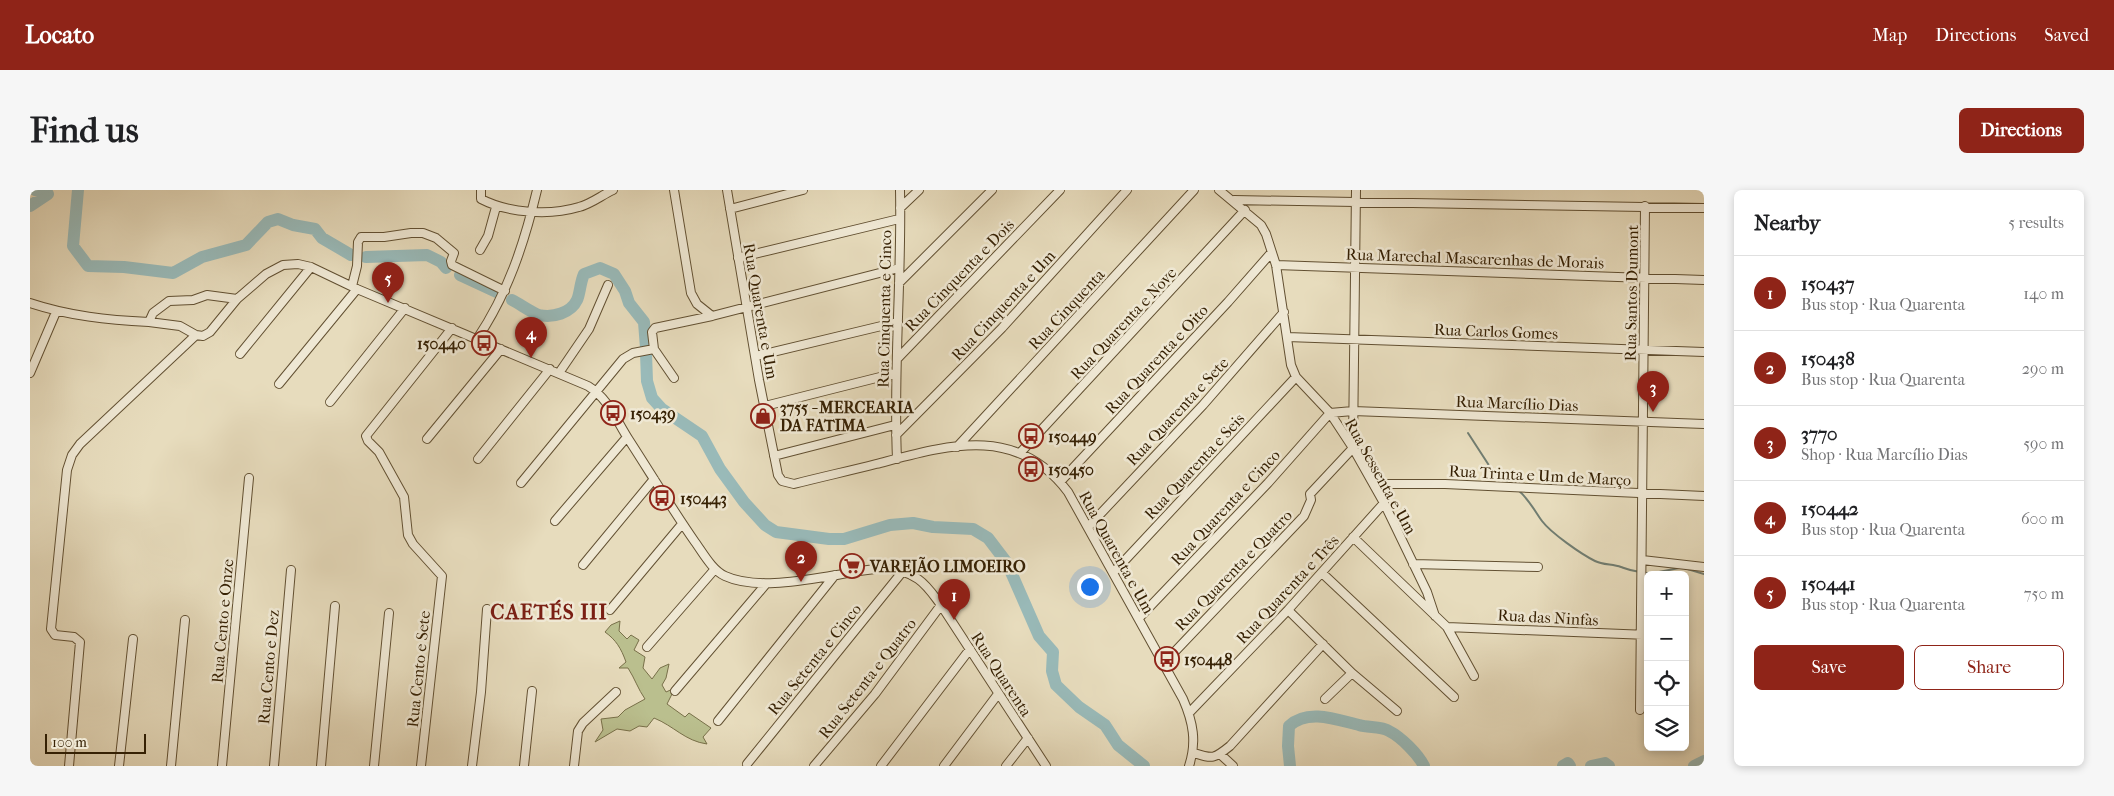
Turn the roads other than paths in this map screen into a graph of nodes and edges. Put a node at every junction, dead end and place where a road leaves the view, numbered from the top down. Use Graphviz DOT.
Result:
graph roads {
  1 [pos="481,190"];
  2 [pos="537,190"];
  3 [pos="613,190"];
  4 [pos="674,190"];
  5 [pos="727,190"];
  6 [pos="803,190"];
  7 [pos="900,190"];
  8 [pos="919,190"];
  9 [pos="992,190"];
  10 [pos="1060,190"];
  11 [pos="1127,190"];
  12 [pos="1194,190"];
  13 [pos="1219,190"];
  14 [pos="1356,190"];
  15 [pos="1234,200"];
  16 [pos="1356,202"];
  17 [pos="1645,206"];
  18 [pos="496,207"];
  19 [pos="730,208"];
  20 [pos="900,208"];
  21 [pos="1704,208"];
  22 [pos="1245,210"];
  23 [pos="532,211"];
  24 [pos="900,219"];
  25 [pos="480,250"];
  26 [pos="1272,253"];
  27 [pos="738,258"];
  28 [pos="1276,264"];
  29 [pos="310,267"];
  30 [pos="1355,267"];
  31 [pos="899,268"];
  32 [pos="1644,278"];
  33 [pos="1704,280"];
  34 [pos="899,283"];
  35 [pos="608,285"];
  36 [pos="355,287"];
  37 [pos="505,291"];
  38 [pos="238,299"];
  39 [pos="30,304"];
  40 [pos="746,307"];
  41 [pos="405,308"];
  42 [pos="56,312"];
  43 [pos="1284,312"];
  44 [pos="712,316"];
  45 [pos="149,322"];
  46 [pos="898,322"];
  47 [pos="452,328"];
  48 [pos="196,335"];
  49 [pos="1287,337"];
  50 [pos="477,339"];
  51 [pos="1354,339"];
  52 [pos="654,349"];
  53 [pos="501,350"];
  54 [pos="1644,350"];
  55 [pos="1704,352"];
  56 [pos="240,354"];
  57 [pos="756,356"];
  58 [pos="898,358"];
  59 [pos="550,369"];
  60 [pos="30,373"];
  61 [pos="559,373"];
  62 [pos="896,373"];
  63 [pos="1296,376"];
  64 [pos="674,378"];
  65 [pos="279,384"];
  66 [pos="596,391"];
  67 [pos="330,402"];
  68 [pos="765,406"];
  69 [pos="1353,411"];
  70 [pos="1330,413"];
  71 [pos="1643,422"];
  72 [pos="1704,424"];
  73 [pos="895,425"];
  74 [pos="896,435"];
  75 [pos="627,436"];
  76 [pos="426,439"];
  77 [pos="957,447"];
  78 [pos="1353,448"];
  79 [pos="1020,453"];
  80 [pos="774,456"];
  81 [pos="478,459"];
  82 [pos="897,459"];
  83 [pos="249,478"];
  84 [pos="654,479"];
  85 [pos="1060,482"];
  86 [pos="520,483"];
  87 [pos="1374,484"];
  88 [pos="1643,493"];
  89 [pos="1704,496"];
  90 [pos="1384,503"];
  91 [pos="555,521"];
  92 [pos="682,524"];
  93 [pos="1088,527"];
  94 [pos="1353,538"];
  95 [pos="1642,562"];
  96 [pos="1413,564"];
  97 [pos="583,565"];
  98 [pos="1538,567"];
  99 [pos="1704,567"];
  100 [pos="715,568"];
  101 [pos="291,570"];
  102 [pos="903,571"];
  103 [pos="1113,573"];
  104 [pos="1322,574"];
  105 [pos="835,575"];
  106 [pos="766,584"];
  107 [pos="941,605"];
  108 [pos="335,606"];
  109 [pos="487,609"];
  110 [pos="610,610"];
  111 [pos="1288,610"];
  112 [pos="389,613"];
  113 [pos="1435,616"];
  114 [pos="1139,618"];
  115 [pos="184,620"];
  116 [pos="1446,626"];
  117 [pos="1644,635"];
  118 [pos="133,639"];
  119 [pos="1323,644"];
  120 [pos="647,647"];
  121 [pos="970,649"];
  122 [pos="1164,662"];
  123 [pos="1352,672"];
  124 [pos="1474,676"];
  125 [pos="532,691"];
  126 [pos="676,691"];
  127 [pos="616,692"];
  128 [pos="998,694"];
  129 [pos="1454,697"];
  130 [pos="1325,699"];
  131 [pos="1640,710"];
  132 [pos="1397,711"];
  133 [pos="1189,713"];
  134 [pos="718,720"];
  135 [pos="1028,738"];
  136 [pos="1194,753"];
  137 [pos="1220,754"];
  138 [pos="747,764"];
  139 [pos="69,766"];
  140 [pos="119,766"];
  141 [pos="172,766"];
  142 [pos="222,766"];
  143 [pos="274,766"];
  144 [pos="322,766"];
  145 [pos="374,766"];
  146 [pos="421,766"];
  147 [pos="472,766"];
  148 [pos="524,766"];
  149 [pos="574,766"];
  150 [pos="814,766"];
  151 [pos="880,766"];
  152 [pos="944,766"];
  153 [pos="1006,766"];
  154 [pos="1046,766"];
  155 [pos="1189,766"];
  156 [pos="1233,766"];
  1 -- 18 [label="street"];
  2 -- 23 [label="street"];
  3 -- 23 [label="street"];
  4 -- 44 [label="street"];
  5 -- 19 [label="street, Rua Quarenta e Um"];
  6 -- 19 [label="street"];
  7 -- 20 [label="street, Rua Cinquenta e Cinco"];
  8 -- 20 [label="street"];
  9 -- 34 [label="street"];
  10 -- 58 [label="street, Rua Cinquenta e Dois"];
  11 -- 74 [label="street, Rua Cinquenta e Um"];
  12 -- 77 [label="street, Rua Cinquenta"];
  13 -- 15 [label="street, Rua Sessenta e Um"];
  14 -- 16 [label="street"];
  15 -- 16 [label="street"];
  15 -- 22 [label="street, Rua Sessenta e Um"];
  16 -- 17 [label="street"];
  16 -- 30 [label="street"];
  17 -- 21 [label="street"];
  17 -- 32 [label="street, Rua Santos Dumont"];
  18 -- 23 [label="street"];
  18 -- 25 [label="street"];
  19 -- 27 [label="street, Rua Quarenta e Um"];
  20 -- 24 [label="street, Rua Cinquenta e Cinco"];
  22 -- 26 [label="street, Rua Sessenta e Um"];
  22 -- 79 [label="street, Rua Quarenta e Nove"];
  23 -- 37 [label="street"];
  24 -- 27 [label="street"];
  24 -- 31 [label="street, Rua Cinquenta e Cinco"];
  26 -- 28 [label="street, Rua Sessenta e Um"];
  26 -- 85 [label="street, Rua Quarenta e Oito"];
  27 -- 40 [label="street, Rua Quarenta e Um"];
  28 -- 30 [label="street, Rua Marechal Mascarenhas de Morais"];
  28 -- 43 [label="street, Rua Sessenta e Um"];
  29 -- 36 [label="street, Rua Quarenta"];
  29 -- 38 [label="street, Rua Quarenta"];
  29 -- 56 [label="street"];
  30 -- 32 [label="street, Rua Marechal Mascarenhas de Morais"];
  30 -- 51 [label="street"];
  31 -- 34 [label="street, Rua Cinquenta e Cinco"];
  31 -- 40 [label="street"];
  32 -- 33 [label="street, Rua Marechal Mascarenhas de Morais"];
  32 -- 54 [label="street, Rua Santos Dumont"];
  34 -- 46 [label="street, Rua Cinquenta e Cinco"];
  35 -- 61 [label="street"];
  36 -- 37 [label="street"];
  36 -- 41 [label="street, Rua Quarenta"];
  36 -- 65 [label="street"];
  37 -- 50 [label="street"];
  38 -- 45 [label="street"];
  38 -- 48 [label="street"];
  39 -- 42 [label="street"];
  40 -- 44 [label="street"];
  40 -- 57 [label="street, Rua Quarenta e Um"];
  41 -- 47 [label="street, Rua Quarenta"];
  41 -- 67 [label="street"];
  42 -- 45 [label="street"];
  42 -- 60 [label="street"];
  43 -- 49 [label="street, Rua Sessenta e Um"];
  43 -- 93 [label="street, Rua Quarenta e Sete"];
  44 -- 52 [label="street"];
  45 -- 48 [label="street"];
  46 -- 57 [label="street"];
  46 -- 58 [label="street, Rua Cinquenta e Cinco"];
  47 -- 50 [label="street, Rua Quarenta"];
  47 -- 146 [label="street, Rua Cento e Sete"];
  48 -- 139 [label="street"];
  49 -- 51 [label="street, Rua Carlos Gomes"];
  49 -- 63 [label="street, Rua Sessenta e Um"];
  50 -- 53 [label="street, Rua Quarenta"];
  51 -- 54 [label="street, Rua Carlos Gomes"];
  51 -- 69 [label="street"];
  52 -- 64 [label="street"];
  52 -- 66 [label="street"];
  53 -- 59 [label="street, Rua Quarenta"];
  53 -- 76 [label="street"];
  54 -- 55 [label="street, Rua Carlos Gomes"];
  54 -- 71 [label="street, Rua Santos Dumont"];
  57 -- 68 [label="street, Rua Quarenta e Um"];
  58 -- 62 [label="street, Rua Cinquenta e Cinco"];
  59 -- 61 [label="street, Rua Quarenta"];
  59 -- 81 [label="street"];
  61 -- 66 [label="street, Rua Quarenta"];
  62 -- 68 [label="street"];
  62 -- 73 [label="street, Rua Cinquenta e Cinco"];
  63 -- 70 [label="street, Rua Sessenta e Um"];
  63 -- 103 [label="street, Rua Quarenta e Seis"];
  66 -- 75 [label="street, Rua Quarenta"];
  66 -- 86 [label="street"];
  68 -- 80 [label="street, Rua Quarenta e Um"];
  69 -- 70 [label="street, Rua Marcílio Dias"];
  69 -- 71 [label="street, Rua Marcílio Dias"];
  69 -- 78 [label="street"];
  70 -- 78 [label="street, Rua Sessenta e Um"];
  70 -- 114 [label="street, Rua Quarenta e Cinco"];
  71 -- 72 [label="street, Rua Marcílio Dias"];
  71 -- 88 [label="street, Rua Santos Dumont"];
  73 -- 74 [label="street, Rua Cinquenta e Cinco"];
  73 -- 80 [label="street"];
  74 -- 82 [label="street, Rua Cinquenta e Cinco"];
  75 -- 84 [label="street, Rua Quarenta"];
  75 -- 91 [label="street"];
  77 -- 79 [label="street, Rua Quarenta e Um"];
  77 -- 82 [label="street, Rua Quarenta e Um"];
  78 -- 87 [label="street, Rua Sessenta e Um"];
  78 -- 122 [label="street, Rua Quarenta e Quatro"];
  79 -- 85 [label="street, Rua Quarenta e Um"];
  80 -- 82 [label="street, Rua Quarenta e Um"];
  83 -- 142 [label="street, Rua Cento e Onze"];
  84 -- 92 [label="street, Rua Quarenta"];
  84 -- 97 [label="street"];
  85 -- 93 [label="street, Rua Quarenta e Um"];
  87 -- 88 [label="street, Rua Trinta e Um de Março"];
  87 -- 90 [label="street, Rua Sessenta e Um"];
  88 -- 89 [label="street, Rua Trinta e Um de Março"];
  88 -- 95 [label="street, Rua Santos Dumont"];
  90 -- 94 [label="street, Rua Quarenta e Três"];
  90 -- 96 [label="street, Rua Sessenta e Um"];
  92 -- 100 [label="street, Rua Quarenta"];
  92 -- 110 [label="street"];
  93 -- 103 [label="street, Rua Quarenta e Um"];
  94 -- 104 [label="street, Rua Quarenta e Três"];
  94 -- 113 [label="street"];
  95 -- 99 [label="street"];
  95 -- 117 [label="street, Rua Santos Dumont"];
  96 -- 98 [label="street"];
  96 -- 113 [label="street, Rua Sessenta e Um"];
  100 -- 106 [label="street, Rua Quarenta"];
  100 -- 120 [label="street"];
  101 -- 143 [label="street, Rua Cento e Dez"];
  102 -- 105 [label="street, Rua Quarenta"];
  102 -- 107 [label="street, Rua Quarenta"];
  102 -- 138 [label="street, Rua Setenta e Cinco"];
  103 -- 114 [label="street, Rua Quarenta e Um"];
  104 -- 111 [label="street, Rua Quarenta e Três"];
  104 -- 129 [label="street"];
  105 -- 106 [label="street, Rua Quarenta"];
  105 -- 134 [label="street"];
  106 -- 126 [label="street"];
  107 -- 121 [label="street, Rua Quarenta"];
  107 -- 150 [label="street, Rua Setenta e Quatro"];
  108 -- 144 [label="street"];
  109 -- 147 [label="street"];
  111 -- 119 [label="street"];
  111 -- 133 [label="street, Rua Quarenta e Três"];
  112 -- 145 [label="street"];
  113 -- 116 [label="street, Rua Sessenta e Um"];
  114 -- 122 [label="street, Rua Quarenta e Um"];
  115 -- 141 [label="street"];
  116 -- 117 [label="street, Rua das Ninfas"];
  116 -- 124 [label="street, Rua Sessenta e Um"];
  117 -- 131 [label="street, Rua Santos Dumont"];
  118 -- 140 [label="street"];
  119 -- 123 [label="street"];
  119 -- 137 [label="street"];
  121 -- 128 [label="street, Rua Quarenta"];
  121 -- 151 [label="street"];
  122 -- 133 [label="street, Rua Quarenta e Um"];
  123 -- 130 [label="street"];
  123 -- 132 [label="street"];
  125 -- 148 [label="street"];
  127 -- 149 [label="street"];
  128 -- 135 [label="street, Rua Quarenta"];
  128 -- 152 [label="street"];
  133 -- 136 [label="street, Rua Quarenta e Um"];
  135 -- 153 [label="street"];
  135 -- 154 [label="street, Rua Quarenta"];
  136 -- 137 [label="street"];
  136 -- 155 [label="street, Rua Quarenta e Um"];
  137 -- 156 [label="street"];
}
